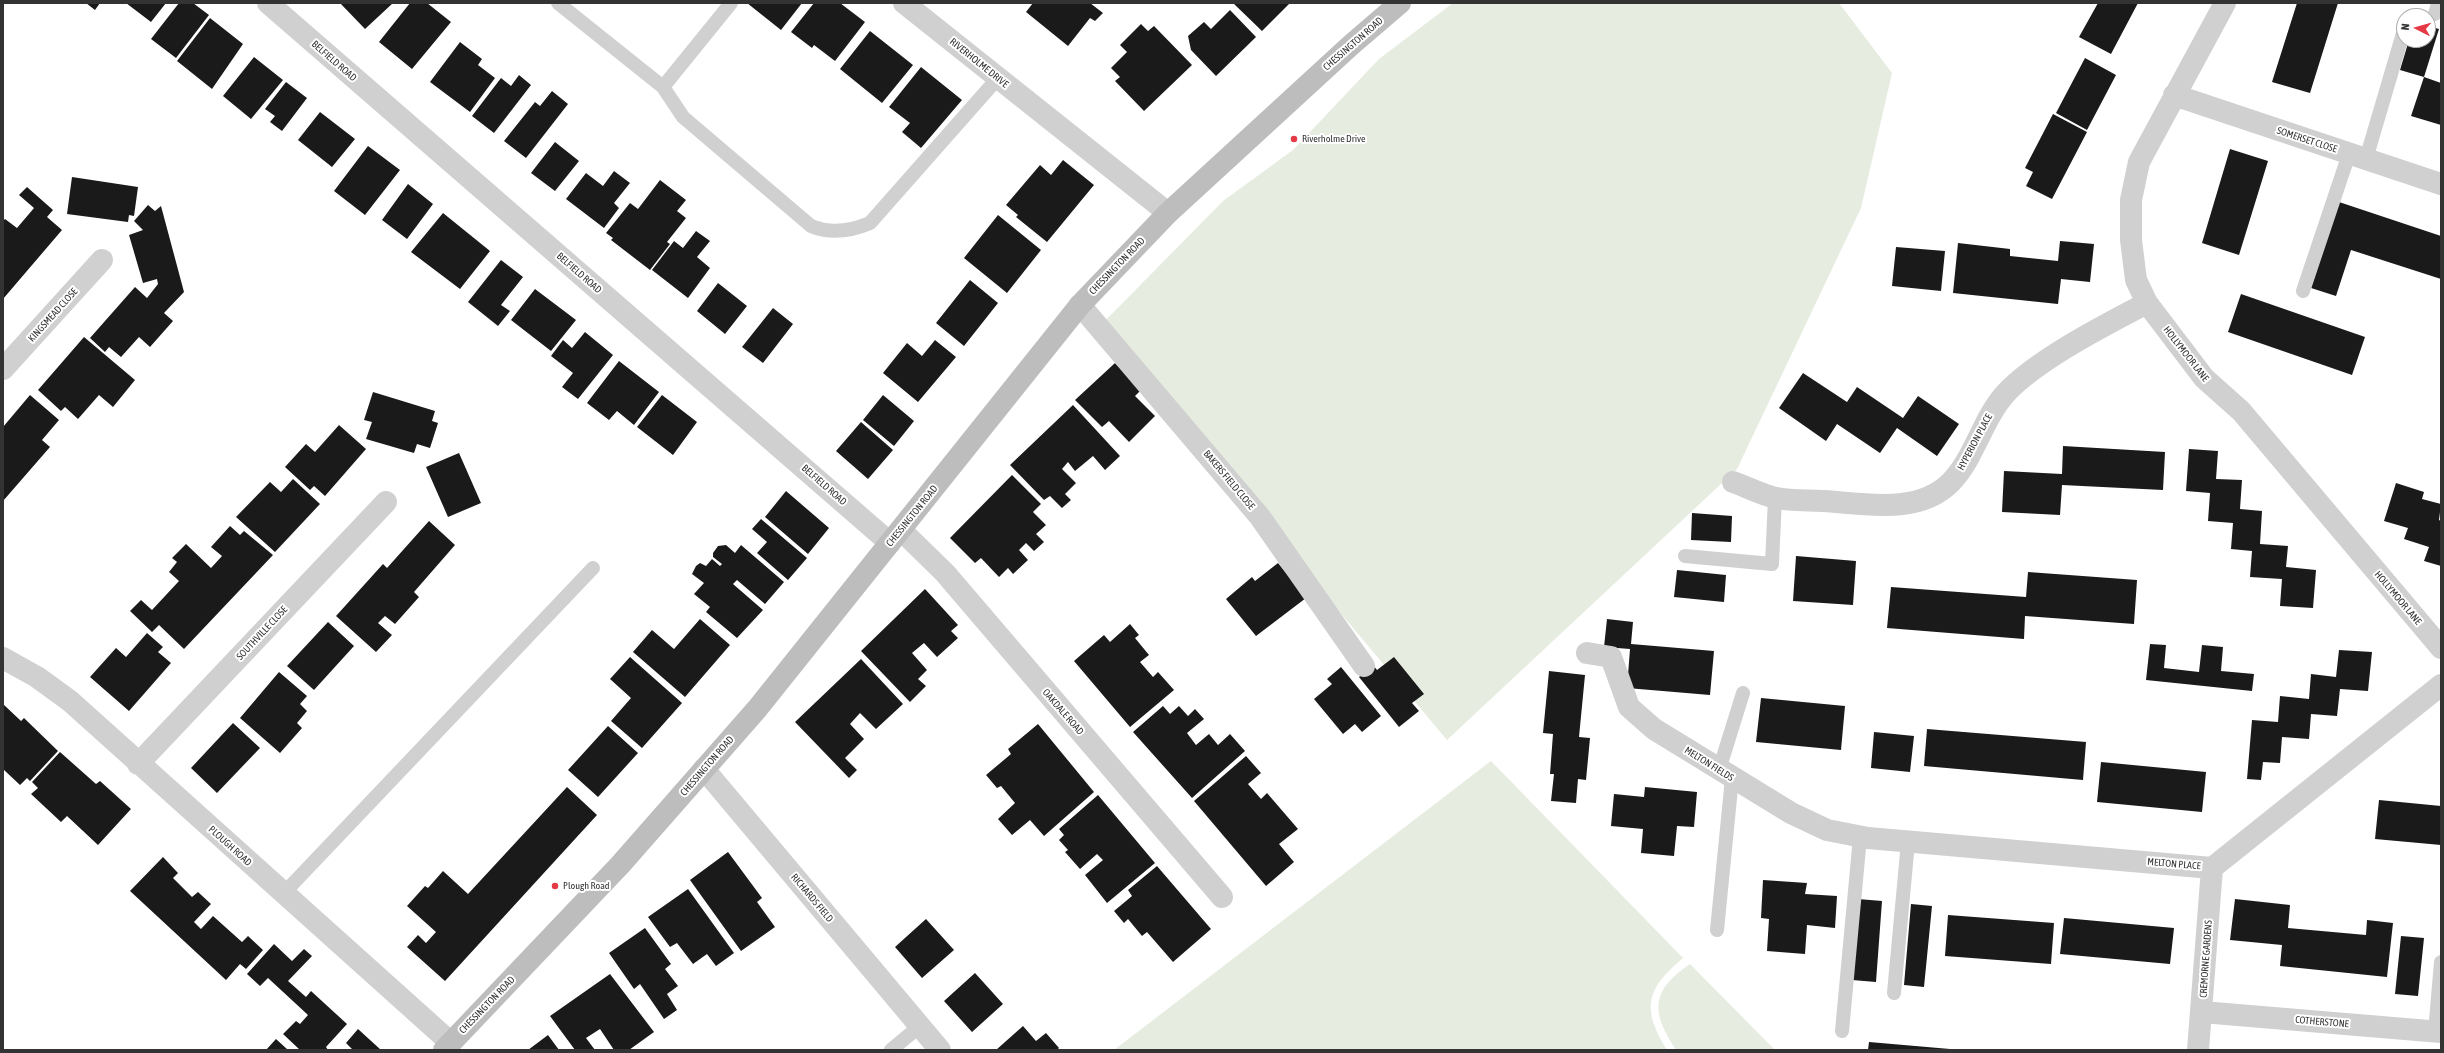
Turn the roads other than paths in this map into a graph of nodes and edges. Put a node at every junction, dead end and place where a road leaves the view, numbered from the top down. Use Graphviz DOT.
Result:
graph roads {
  1 [pos="268,3"];
  2 [pos="558,3"];
  3 [pos="731,3"];
  4 [pos="904,3"];
  5 [pos="1400,3"];
  6 [pos="2225,3"];
  7 [pos="2397,48"];
  8 [pos="998,78"];
  9 [pos="663,87"];
  10 [pos="2174,96"];
  11 [pos="2357,156"];
  12 [pos="2441,184"];
  13 [pos="1168,213"];
  14 [pos="102,260"];
  15 [pos="2303,291"];
  16 [pos="2147,303"];
  17 [pos="1080,305"];
  18 [pos="3,369"];
  19 [pos="1733,482"];
  20 [pos="1775,498"];
  21 [pos="386,502"];
  22 [pos="896,536"];
  23 [pos="1685,556"];
  24 [pos="593,568"];
  25 [pos="2441,648"];
  26 [pos="1586,653"];
  27 [pos="3,658"];
  28 [pos="1364,666"];
  29 [pos="2441,685"];
  30 [pos="1743,693"];
  31 [pos="138,764"];
  32 [pos="704,769"];
  33 [pos="1725,774"];
  34 [pos="1864,838"];
  35 [pos="1908,842"];
  36 [pos="2212,868"];
  37 [pos="284,893"];
  38 [pos="1222,898"];
  39 [pos="1717,930"];
  40 [pos="2441,962"];
  41 [pos="1894,993"];
  42 [pos="2202,1012"];
  43 [pos="920,1026"];
  44 [pos="1842,1031"];
  45 [pos="2438,1032"];
  46 [pos="447,1047"];
  47 [pos="891,1050"];
  48 [pos="940,1050"];
  49 [pos="2198,1050"];
  1 -- 22 [label="street, BELFIELD ROAD"];
  2 -- 9 [label="lane"];
  3 -- 9 [label="lane"];
  4 -- 8 [label="street, RIVERHOLME DRIVE"];
  5 -- 13 [label="main road, CHESSINGTON ROAD"];
  6 -- 10 [label="street, HOLLYMOOR LANE"];
  7 -- 11 [label="lane"];
  8 -- 9 [label="lane"];
  8 -- 13 [label="street, RIVERHOLME DRIVE"];
  10 -- 11 [label="street, SOMERSET CLOSE"];
  10 -- 16 [label="street, HOLLYMOOR LANE"];
  11 -- 12 [label="street, SOMERSET CLOSE"];
  11 -- 15 [label="lane"];
  13 -- 17 [label="main road, CHESSINGTON ROAD"];
  14 -- 18 [label="street, KINGSMEAD CLOSE"];
  16 -- 20 [label="street, HYPERION PLACE"];
  16 -- 25 [label="street, HOLLYMOOR LANE"];
  17 -- 22 [label="main road, CHESSINGTON ROAD"];
  17 -- 28 [label="street, BAKERS FIELD CLOSE"];
  19 -- 20 [label="street, HYPERION PLACE"];
  20 -- 23 [label="lane"];
  21 -- 31 [label="street, SOUTHVILLE CLOSE"];
  22 -- 32 [label="main road, CHESSINGTON ROAD"];
  22 -- 38 [label="street, OAKDALE ROAD"];
  24 -- 37 [label="lane"];
  26 -- 33 [label="street, MELTON FIELDS"];
  27 -- 31 [label="street, PLOUGH ROAD"];
  29 -- 36 [label="street, MELTON PLACE"];
  30 -- 33 [label="lane"];
  31 -- 37 [label="street, PLOUGH ROAD"];
  32 -- 43 [label="street, RICHARDS FIELD"];
  32 -- 46 [label="main road, CHESSINGTON ROAD"];
  33 -- 34 [label="street, MELTON FIELDS"];
  33 -- 39 [label="lane"];
  34 -- 35 [label="street, MELTON PLACE"];
  34 -- 44 [label="lane"];
  35 -- 36 [label="street, MELTON PLACE"];
  35 -- 41 [label="lane"];
  36 -- 42 [label="street, CREMORNE GARDENS"];
  37 -- 46 [label="street, PLOUGH ROAD"];
  40 -- 45 [label="lane"];
  42 -- 45 [label="street, COTHERSTONE"];
  42 -- 49 [label="street, CREMORNE GARDENS"];
  43 -- 47 [label="lane"];
  43 -- 48 [label="street, RICHARDS FIELD"];
}
